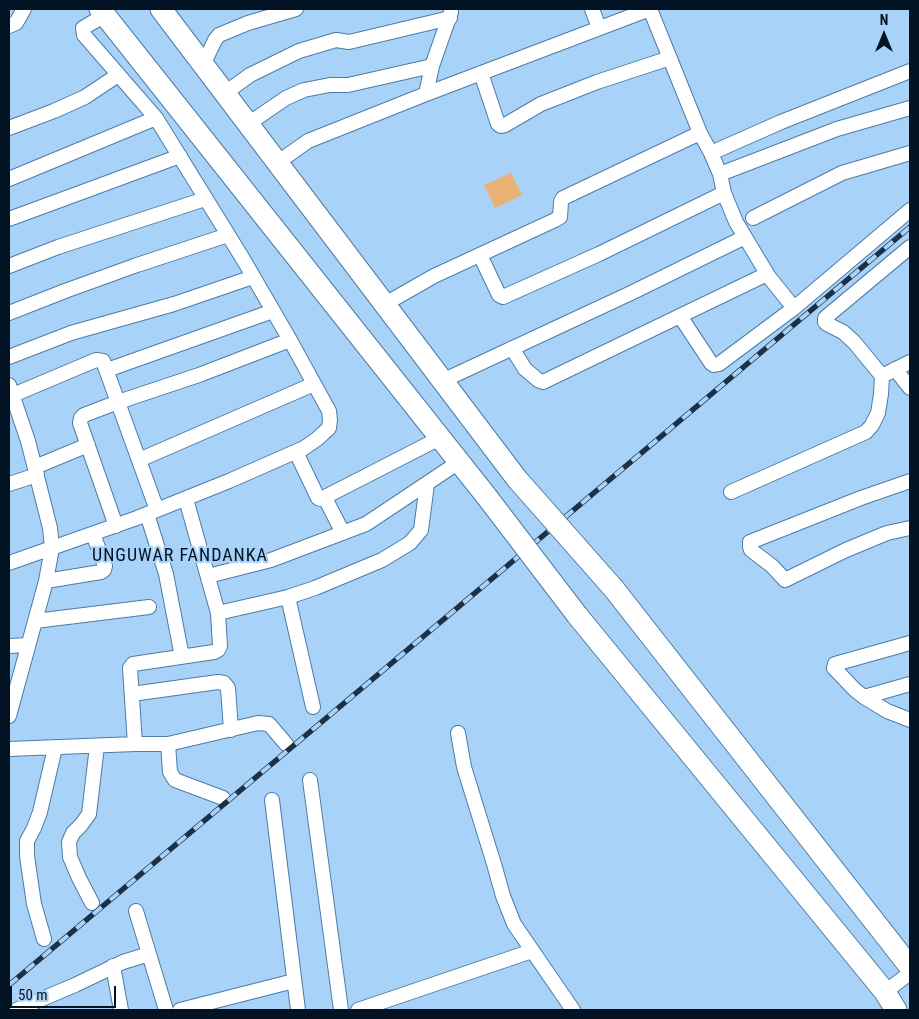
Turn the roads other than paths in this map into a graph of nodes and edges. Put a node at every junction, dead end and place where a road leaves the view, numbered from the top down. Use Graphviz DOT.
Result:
graph roads {
  1 [pos="24,9"];
  2 [pos="161,9"];
  3 [pos="296,9"];
  4 [pos="592,9"];
  5 [pos="650,9"];
  6 [pos="103,12"];
  7 [pos="451,13"];
  8 [pos="9,26"];
  9 [pos="599,28"];
  10 [pos="670,58"];
  11 [pos="203,65"];
  12 [pos="432,66"];
  13 [pos="910,72"];
  14 [pos="481,73"];
  15 [pos="118,75"];
  16 [pos="225,93"];
  17 [pos="426,94"];
  18 [pos="910,108"];
  19 [pos="156,118"];
  20 [pos="248,124"];
  21 [pos="9,128"];
  22 [pos="700,134"];
  23 [pos="711,152"];
  24 [pos="910,153"];
  25 [pos="180,156"];
  26 [pos="277,163"];
  27 [pos="720,174"];
  28 [pos="10,175"];
  29 [pos="724,193"];
  30 [pos="206,199"];
  31 [pos="910,210"];
  32 [pos="753,218"];
  33 [pos="9,219"];
  34 [pos="228,235"];
  35 [pos="745,237"];
  36 [pos="910,247"];
  37 [pos="480,255"];
  38 [pos="9,266"];
  39 [pos="767,274"];
  40 [pos="253,277"];
  41 [pos="385,304"];
  42 [pos="794,308"];
  43 [pos="273,311"];
  44 [pos="9,313"];
  45 [pos="680,316"];
  46 [pos="290,340"];
  47 [pos="512,348"];
  48 [pos="9,357"];
  49 [pos="910,362"];
  50 [pos="107,370"];
  51 [pos="895,370"];
  52 [pos="882,376"];
  53 [pos="442,380"];
  54 [pos="314,384"];
  55 [pos="910,388"];
  56 [pos="11,390"];
  57 [pos="118,402"];
  58 [pos="440,438"];
  59 [pos="88,445"];
  60 [pos="296,452"];
  61 [pos="139,460"];
  62 [pos="459,462"];
  63 [pos="36,471"];
  64 [pos="910,481"];
  65 [pos="9,484"];
  66 [pos="427,484"];
  67 [pos="731,492"];
  68 [pos="186,498"];
  69 [pos="325,498"];
  70 [pos="152,512"];
  71 [pos="116,526"];
  72 [pos="910,528"];
  73 [pos="343,533"];
  74 [pos="94,534"];
  75 [pos="52,548"];
  76 [pos="9,562"];
  77 [pos="208,576"];
  78 [pos="46,580"];
  79 [pos="288,596"];
  80 [pos="148,607"];
  81 [pos="218,612"];
  82 [pos="35,621"];
  83 [pos="910,643"];
  84 [pos="28,645"];
  85 [pos="9,646"];
  86 [pos="182,657"];
  87 [pos="910,684"];
  88 [pos="132,694"];
  89 [pos="864,697"];
  90 [pos="313,707"];
  91 [pos="9,716"];
  92 [pos="910,720"];
  93 [pos="231,730"];
  94 [pos="458,733"];
  95 [pos="135,744"];
  96 [pos="168,744"];
  97 [pos="286,744"];
  98 [pos="97,746"];
  99 [pos="55,748"];
  100 [pos="9,750"];
  101 [pos="310,780"];
  102 [pos="223,798"];
  103 [pos="272,800"];
  104 [pos="92,903"];
  105 [pos="136,910"];
  106 [pos="44,940"];
  107 [pos="532,952"];
  108 [pos="149,954"];
  109 [pos="113,966"];
  110 [pos="910,967"];
  111 [pos="910,973"];
  112 [pos="294,981"];
  113 [pos="885,992"];
  114 [pos="38,1006"];
  115 [pos="382,1006"];
  116 [pos="16,1010"];
  117 [pos="121,1010"];
  118 [pos="166,1010"];
  119 [pos="180,1010"];
  120 [pos="298,1010"];
  121 [pos="341,1010"];
  122 [pos="358,1010"];
  123 [pos="572,1010"];
  124 [pos="896,1010"];
  1 -- 8 [label="street"];
  2 -- 11 [label="main road"];
  3 -- 11 [label="street"];
  4 -- 9 [label="street"];
  5 -- 9 [label="street"];
  5 -- 10 [label="street"];
  6 -- 15 [label="street"];
  6 -- 58 [label="main road"];
  7 -- 12 [label="street"];
  7 -- 16 [label="street"];
  9 -- 14 [label="street"];
  10 -- 14 [label="street"];
  10 -- 22 [label="street"];
  11 -- 16 [label="main road"];
  12 -- 17 [label="street"];
  12 -- 20 [label="street"];
  13 -- 23 [label="street"];
  14 -- 17 [label="street"];
  15 -- 19 [label="street"];
  15 -- 21 [label="street"];
  16 -- 20 [label="main road"];
  17 -- 26 [label="street"];
  18 -- 27 [label="street"];
  19 -- 25 [label="street"];
  19 -- 28 [label="street"];
  20 -- 26 [label="main road"];
  22 -- 23 [label="street"];
  22 -- 37 [label="street"];
  23 -- 27 [label="street"];
  24 -- 32 [label="street"];
  25 -- 30 [label="street"];
  25 -- 33 [label="street"];
  26 -- 41 [label="main road"];
  27 -- 29 [label="street"];
  29 -- 35 [label="street"];
  29 -- 37 [label="street"];
  30 -- 34 [label="street"];
  30 -- 38 [label="street"];
  31 -- 42 [label="street"];
  34 -- 40 [label="street"];
  34 -- 44 [label="street"];
  35 -- 39 [label="street"];
  35 -- 47 [label="street"];
  36 -- 52 [label="street"];
  37 -- 41 [label="street"];
  39 -- 42 [label="street"];
  39 -- 45 [label="street"];
  40 -- 43 [label="street"];
  40 -- 48 [label="street"];
  41 -- 53 [label="main road"];
  42 -- 45 [label="street"];
  43 -- 46 [label="street"];
  43 -- 50 [label="street"];
  45 -- 47 [label="street"];
  46 -- 54 [label="street"];
  46 -- 57 [label="street"];
  47 -- 53 [label="street"];
  49 -- 51 [label="street"];
  50 -- 56 [label="street"];
  50 -- 57 [label="street"];
  51 -- 52 [label="street"];
  51 -- 55 [label="street"];
  52 -- 67 [label="street"];
  53 -- 110 [label="main road, bridge"];
  54 -- 60 [label="street"];
  54 -- 61 [label="street"];
  56 -- 63 [label="street"];
  57 -- 59 [label="street"];
  57 -- 61 [label="street"];
  58 -- 62 [label="main road"];
  58 -- 69 [label="street"];
  59 -- 63 [label="street"];
  59 -- 71 [label="street"];
  60 -- 68 [label="street"];
  60 -- 69 [label="street"];
  61 -- 70 [label="street"];
  62 -- 66 [label="street"];
  62 -- 113 [label="main road, bridge"];
  63 -- 65 [label="street"];
  63 -- 75 [label="street"];
  64 -- 72 [label="street"];
  66 -- 73 [label="street"];
  66 -- 79 [label="street"];
  68 -- 70 [label="street"];
  68 -- 77 [label="street"];
  69 -- 73 [label="street"];
  70 -- 71 [label="street"];
  70 -- 86 [label="street"];
  71 -- 74 [label="street"];
  73 -- 77 [label="street"];
  74 -- 75 [label="street"];
  74 -- 78 [label="street"];
  75 -- 76 [label="street"];
  75 -- 78 [label="street"];
  77 -- 81 [label="street"];
  78 -- 82 [label="street"];
  79 -- 81 [label="street"];
  79 -- 90 [label="street"];
  80 -- 82 [label="street"];
  81 -- 86 [label="street"];
  82 -- 84 [label="street"];
  83 -- 89 [label="street"];
  84 -- 85 [label="street"];
  84 -- 91 [label="street"];
  86 -- 88 [label="street"];
  87 -- 89 [label="street"];
  88 -- 93 [label="street"];
  88 -- 95 [label="street"];
  89 -- 92 [label="street"];
  93 -- 96 [label="street"];
  93 -- 97 [label="street"];
  94 -- 107 [label="street"];
  95 -- 96 [label="street"];
  95 -- 98 [label="street"];
  96 -- 102 [label="street"];
  98 -- 99 [label="street"];
  98 -- 104 [label="street"];
  99 -- 100 [label="street"];
  99 -- 106 [label="street"];
  101 -- 121 [label="street"];
  103 -- 112 [label="street"];
  105 -- 108 [label="street"];
  107 -- 115 [label="street"];
  107 -- 123 [label="street"];
  108 -- 109 [label="street"];
  108 -- 118 [label="street"];
  109 -- 114 [label="street"];
  109 -- 117 [label="street"];
  111 -- 113 [label="street"];
  112 -- 119 [label="street"];
  112 -- 120 [label="street"];
  113 -- 124 [label="main road"];
  114 -- 116 [label="street"];
  115 -- 122 [label="street"];
}
